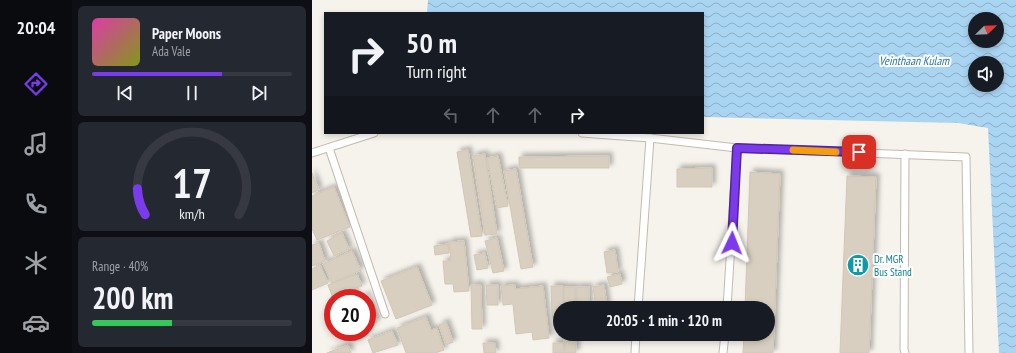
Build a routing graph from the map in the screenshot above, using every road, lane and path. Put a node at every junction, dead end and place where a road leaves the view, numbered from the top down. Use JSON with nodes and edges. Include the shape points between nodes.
{"nodes":[{"id":1,"x":371,"y":134,"type":"edge"},
{"id":2,"x":596,"y":134,"type":"edge"},
{"id":3,"x":650,"y":138,"type":"junction"},
{"id":4,"x":329,"y":148,"type":"junction"},
{"id":5,"x":737,"y":148,"type":"junction"},
{"id":6,"x":312,"y":153,"type":"edge"},
{"id":7,"x":905,"y":154,"type":"junction"},
{"id":8,"x":638,"y":301,"type":"edge"},
{"id":9,"x":728,"y":301,"type":"edge"},
{"id":10,"x":385,"y":314,"type":"dead end"},
{"id":11,"x":636,"y":341,"type":"edge"},
{"id":12,"x":725,"y":341,"type":"edge"},
{"id":13,"x":635,"y":353,"type":"edge"},
{"id":14,"x":723,"y":353,"type":"edge"},
{"id":15,"x":905,"y":353,"type":"edge"},
{"id":16,"x":969,"y":353,"type":"edge"}],
"edges":[{"from":1,"to":4,"type":"lane"},
{"from":2,"to":3,"type":"lane"},
{"from":3,"to":5,"type":"lane"},
{"from":3,"to":8,"type":"lane"},
{"from":4,"to":6,"type":"lane"},
{"from":4,"to":10,"type":"lane"},
{"from":5,"to":7,"type":"lane"},
{"from":5,"to":9,"type":"lane"},
{"from":7,"to":15,"type":"lane"},
{"from":7,"to":16,"type":"lane","via":[[966,157]]},
{"from":11,"to":13,"type":"lane"},
{"from":12,"to":14,"type":"lane"}]}
